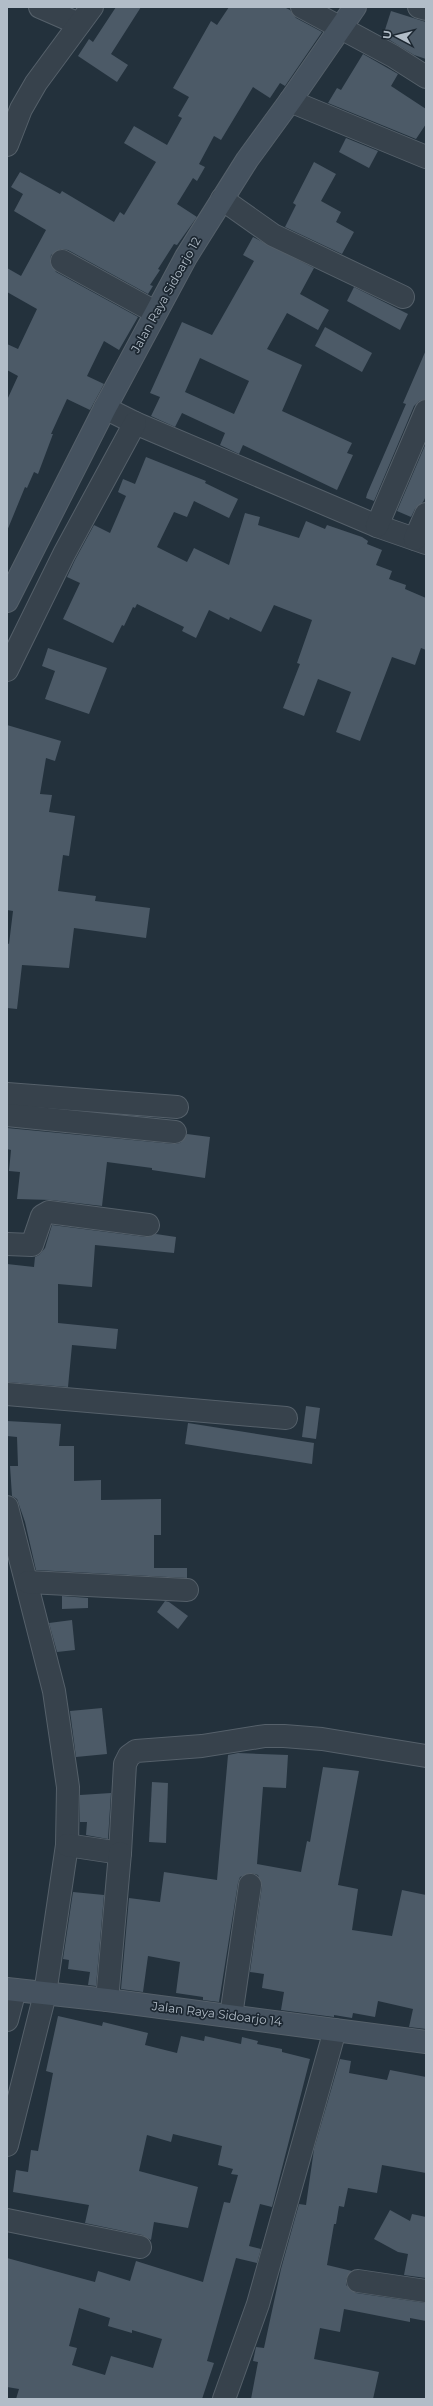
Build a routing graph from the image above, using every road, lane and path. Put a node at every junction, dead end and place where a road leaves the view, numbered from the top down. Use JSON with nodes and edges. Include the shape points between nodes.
{"nodes":[{"id":1,"x":40,"y":7,"type":"edge"},
{"id":2,"x":302,"y":7,"type":"edge"},
{"id":3,"x":355,"y":7,"type":"edge"},
{"id":4,"x":419,"y":7,"type":"edge"},
{"id":5,"x":426,"y":9,"type":"edge"},
{"id":6,"x":86,"y":15,"type":"edge"},
{"id":7,"x":352,"y":35,"type":"junction"},
{"id":8,"x":426,"y":77,"type":"edge"},
{"id":9,"x":301,"y":106,"type":"junction"},
{"id":10,"x":7,"y":145,"type":"edge"},
{"id":11,"x":426,"y":157,"type":"edge"},
{"id":12,"x":232,"y":207,"type":"junction"},
{"id":13,"x":62,"y":261,"type":"dead end"},
{"id":14,"x":403,"y":297,"type":"dead end"},
{"id":15,"x":156,"y":312,"type":"junction"},
{"id":16,"x":426,"y":412,"type":"edge"},
{"id":17,"x":120,"y":415,"type":"junction"},
{"id":18,"x":426,"y":514,"type":"edge"},
{"id":19,"x":377,"y":526,"type":"junction"},
{"id":20,"x":421,"y":541,"type":"edge"},
{"id":21,"x":7,"y":601,"type":"edge"},
{"id":22,"x":7,"y":670,"type":"edge"},
{"id":23,"x":7,"y":1094,"type":"edge"},
{"id":24,"x":177,"y":1107,"type":"dead end"},
{"id":25,"x":7,"y":1115,"type":"edge"},
{"id":26,"x":175,"y":1132,"type":"dead end"},
{"id":27,"x":148,"y":1225,"type":"dead end"},
{"id":28,"x":7,"y":1244,"type":"edge"},
{"id":29,"x":7,"y":1394,"type":"edge"},
{"id":30,"x":286,"y":1418,"type":"dead end"},
{"id":31,"x":7,"y":1507,"type":"edge"},
{"id":32,"x":28,"y":1582,"type":"junction"},
{"id":33,"x":187,"y":1590,"type":"dead end"},
{"id":34,"x":426,"y":1756,"type":"edge"},
{"id":35,"x":67,"y":1845,"type":"junction"},
{"id":36,"x":120,"y":1853,"type":"junction"},
{"id":37,"x":250,"y":1885,"type":"dead end"},
{"id":38,"x":25,"y":1991,"type":"edge"},
{"id":39,"x":107,"y":2000,"type":"junction"},
{"id":40,"x":231,"y":2016,"type":"junction"},
{"id":41,"x":7,"y":2020,"type":"edge"},
{"id":42,"x":335,"y":2030,"type":"junction"},
{"id":43,"x":426,"y":2042,"type":"edge"},
{"id":44,"x":7,"y":2145,"type":"edge"},
{"id":45,"x":7,"y":2220,"type":"edge"},
{"id":46,"x":140,"y":2246,"type":"dead end"},
{"id":47,"x":358,"y":2281,"type":"dead end"},
{"id":48,"x":426,"y":2291,"type":"edge"},
{"id":49,"x":224,"y":2399,"type":"edge"}],
"edges":[{"from":1,"to":6,"type":"street"},
{"from":2,"to":7,"type":"street"},
{"from":3,"to":7,"type":"main road","name":"Jalan Raya Sidoarjo 12"},
{"from":4,"to":5,"type":"street"},
{"from":6,"to":10,"type":"street","via":[[36,83],[21,109]]},
{"from":7,"to":8,"type":"street"},
{"from":7,"to":9,"type":"main road","name":"Jalan Raya Sidoarjo 12"},
{"from":9,"to":11,"type":"street"},
{"from":9,"to":12,"type":"main road","name":"Jalan Raya Sidoarjo 12","via":[[247,160]]},
{"from":12,"to":14,"type":"street","via":[[273,234]]},
{"from":12,"to":15,"type":"main road","name":"Jalan Raya Sidoarjo 12"},
{"from":13,"to":15,"type":"street"},
{"from":15,"to":17,"type":"main road","name":"Jalan Raya Sidoarjo 12"},
{"from":16,"to":19,"type":"street"},
{"from":17,"to":19,"type":"street"},
{"from":17,"to":21,"type":"main road","name":"Jalan Raya Sidoarjo 12"},
{"from":17,"to":22,"type":"street","via":[[64,554]]},
{"from":18,"to":20,"type":"street"},
{"from":19,"to":20,"type":"street"},
{"from":23,"to":24,"type":"street"},
{"from":25,"to":26,"type":"street"},
{"from":27,"to":28,"type":"street","via":[[50,1212],[42,1216],[32,1245]]},
{"from":29,"to":30,"type":"street"},
{"from":31,"to":32,"type":"street"},
{"from":32,"to":33,"type":"street"},
{"from":32,"to":35,"type":"street","via":[[54,1691],[63,1748],[68,1787]]},
{"from":34,"to":36,"type":"street","via":[[322,1739],[284,1736],[136,1751],[128,1756],[125,1764]]},
{"from":35,"to":36,"type":"street"},
{"from":35,"to":38,"type":"street"},
{"from":36,"to":39,"type":"street"},
{"from":37,"to":40,"type":"street"},
{"from":38,"to":39,"type":"main road","name":"Jalan Raya Sidoarjo 14"},
{"from":38,"to":41,"type":"street"},
{"from":38,"to":44,"type":"street"},
{"from":39,"to":40,"type":"main road","name":"Jalan Raya Sidoarjo 14"},
{"from":40,"to":42,"type":"main road","name":"Jalan Raya Sidoarjo 14"},
{"from":42,"to":43,"type":"main road","name":"Jalan Raya Sidoarjo 14"},
{"from":42,"to":49,"type":"street","via":[[262,2290]]},
{"from":45,"to":46,"type":"street"},
{"from":47,"to":48,"type":"street"}]}
